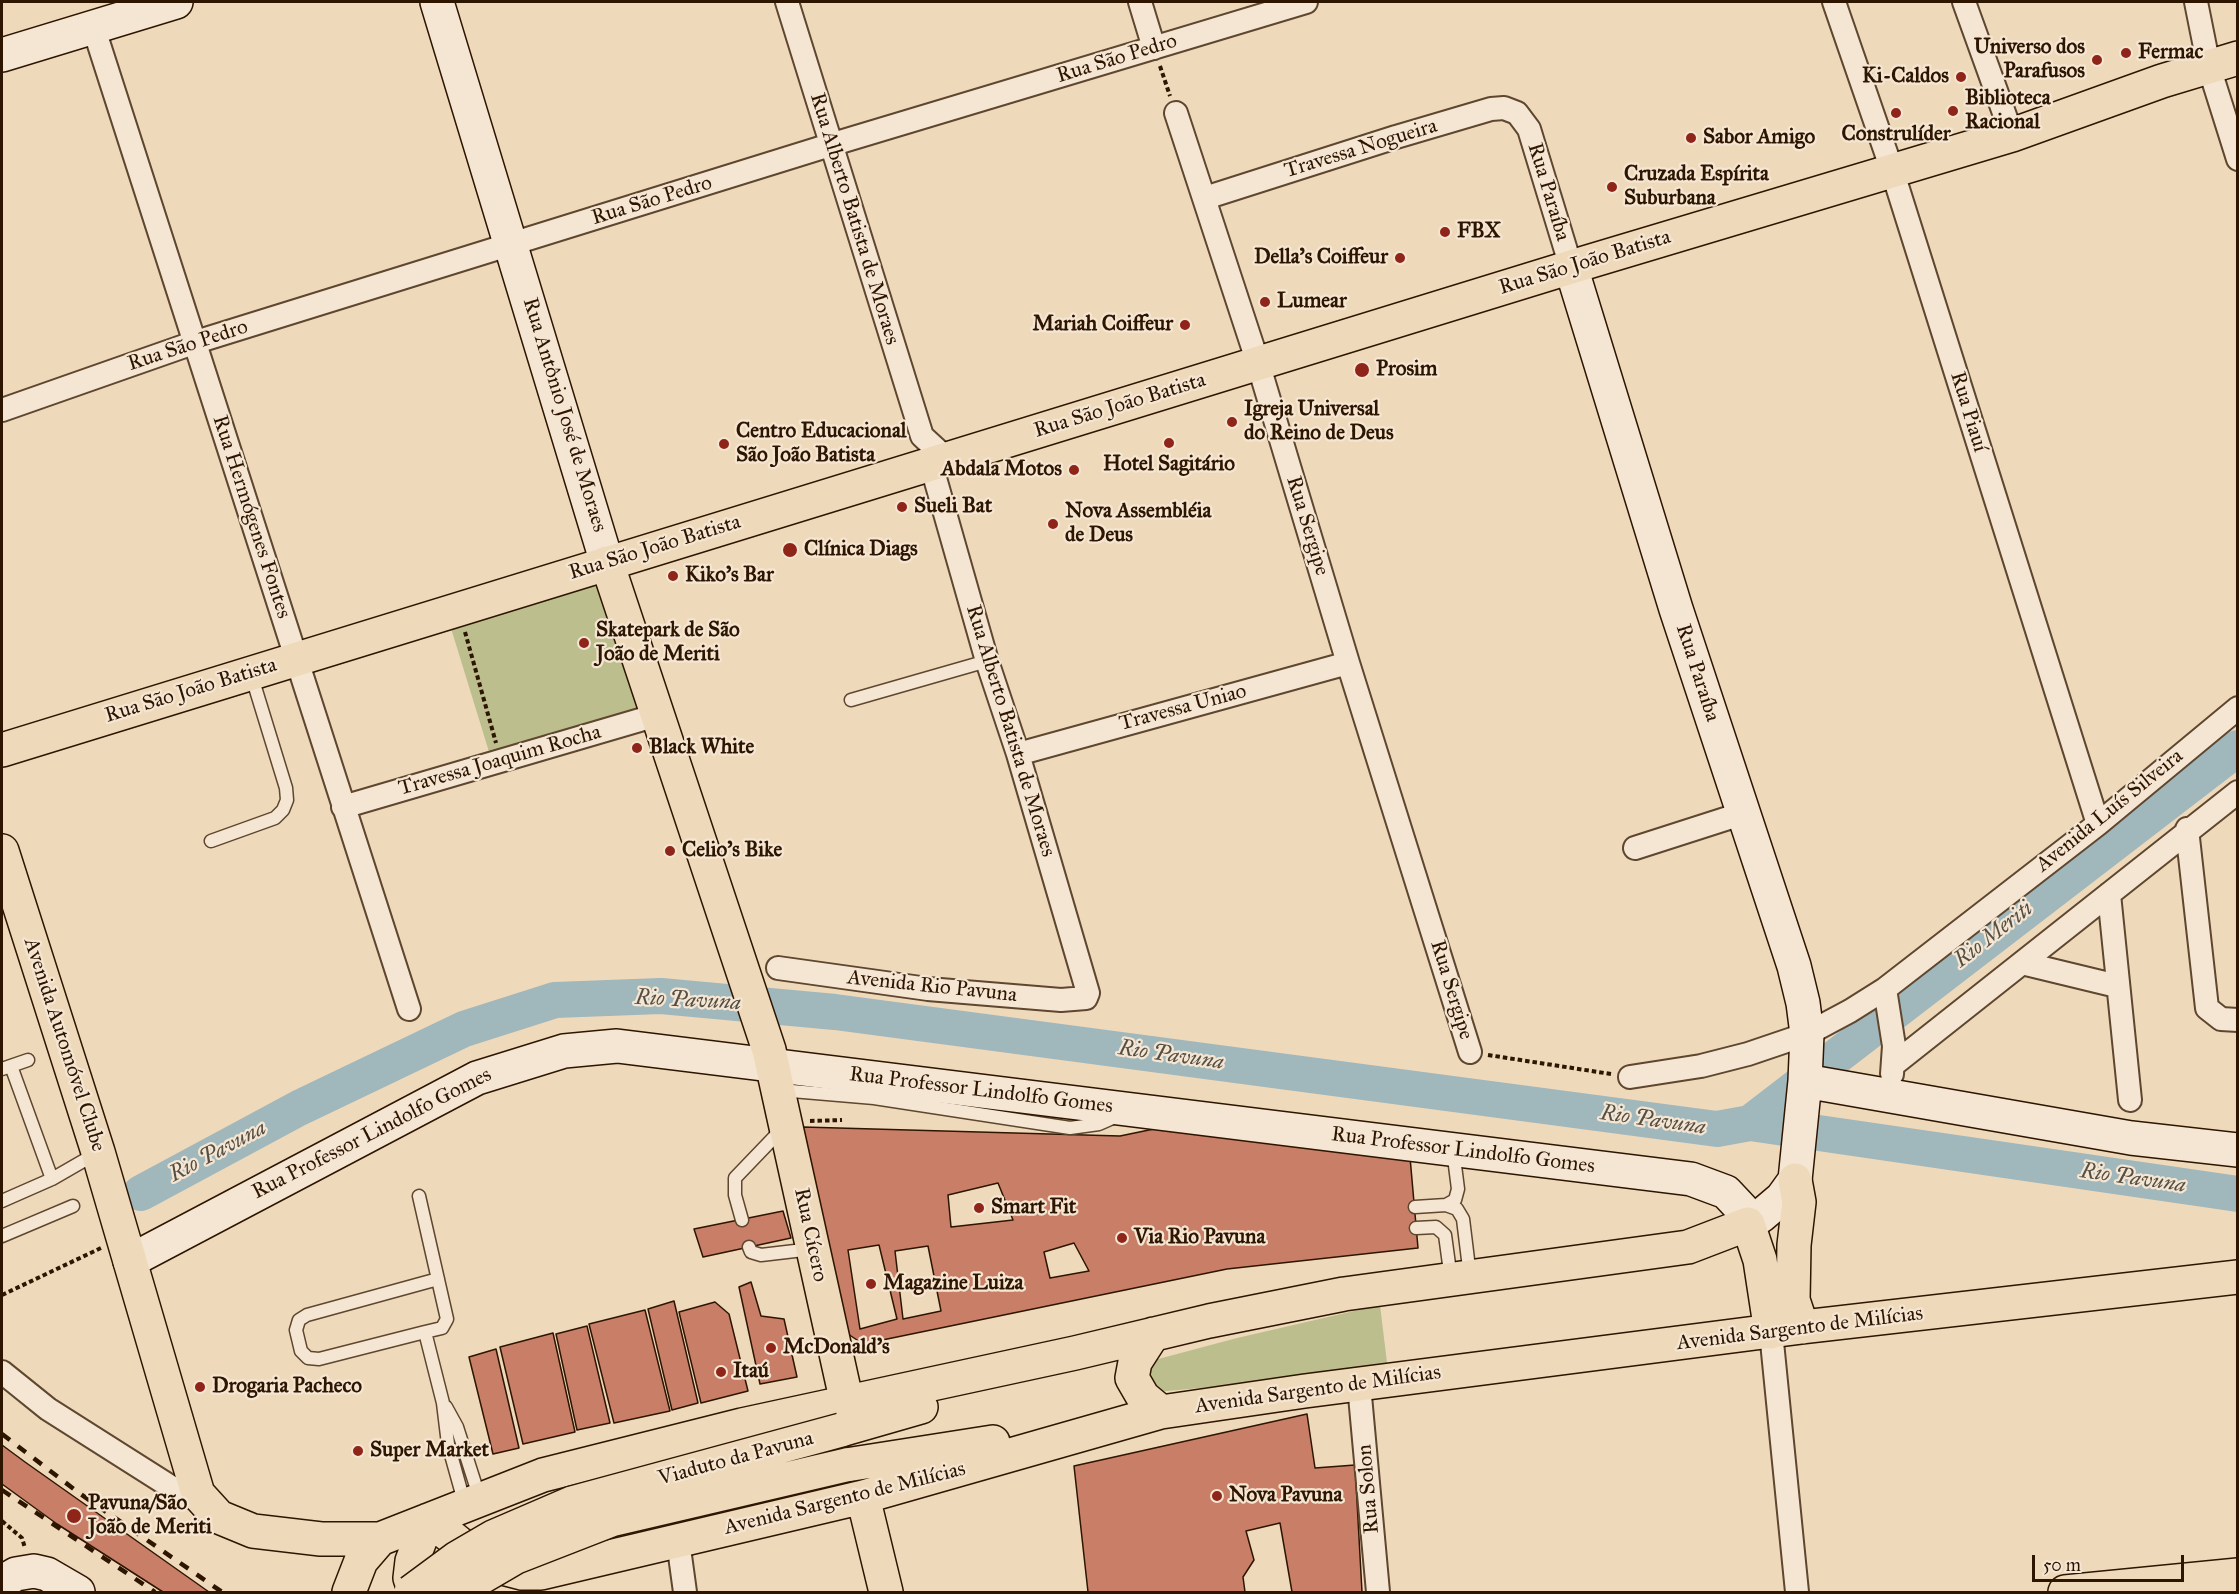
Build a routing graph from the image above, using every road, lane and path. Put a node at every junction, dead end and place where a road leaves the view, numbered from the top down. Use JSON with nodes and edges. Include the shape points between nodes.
{"nodes":[{"id":1,"x":176,"y":2,"type":"edge"},
{"id":2,"x":437,"y":2,"type":"edge"},
{"id":3,"x":787,"y":2,"type":"edge"},
{"id":4,"x":1140,"y":2,"type":"edge"},
{"id":5,"x":1306,"y":2,"type":"edge"},
{"id":6,"x":1834,"y":2,"type":"edge"},
{"id":7,"x":1964,"y":2,"type":"edge"},
{"id":8,"x":2196,"y":2,"type":"edge"},
{"id":9,"x":93,"y":26,"type":"junction"},
{"id":10,"x":1154,"y":48,"type":"junction"},
{"id":11,"x":2,"y":55,"type":"edge"},
{"id":12,"x":2223,"y":63,"type":"edge"},
{"id":13,"x":1517,"y":113,"type":"joint"},
{"id":14,"x":1176,"y":114,"type":"joint"},
{"id":15,"x":2012,"y":135,"type":"junction"},
{"id":16,"x":830,"y":145,"type":"junction"},
{"id":17,"x":2238,"y":159,"type":"edge"},
{"id":18,"x":1892,"y":170,"type":"junction"},
{"id":19,"x":1205,"y":198,"type":"junction"},
{"id":20,"x":512,"y":245,"type":"junction"},
{"id":21,"x":1571,"y":267,"type":"junction"},
{"id":22,"x":196,"y":342,"type":"junction"},
{"id":23,"x":1258,"y":363,"type":"junction"},
{"id":24,"x":2,"y":410,"type":"edge"},
{"id":25,"x":927,"y":457,"type":"junction"},
{"id":26,"x":607,"y":563,"type":"junction"},
{"id":27,"x":459,"y":608,"type":"junction"},
{"id":28,"x":296,"y":658,"type":"junction"},
{"id":29,"x":987,"y":661,"type":"junction"},
{"id":30,"x":1348,"y":663,"type":"junction"},
{"id":31,"x":251,"y":672,"type":"junction"},
{"id":32,"x":850,"y":700,"type":"dead end"},
{"id":33,"x":2238,"y":708,"type":"edge"},
{"id":34,"x":657,"y":715,"type":"junction"},
{"id":35,"x":2,"y":750,"type":"edge"},
{"id":36,"x":1018,"y":754,"type":"junction"},
{"id":37,"x":501,"y":761,"type":"junction"},
{"id":38,"x":2238,"y":792,"type":"edge"},
{"id":39,"x":343,"y":807,"type":"junction"},
{"id":40,"x":1744,"y":813,"type":"junction"},
{"id":41,"x":2098,"y":824,"type":"junction"},
{"id":42,"x":2187,"y":829,"type":"junction"},
{"id":43,"x":211,"y":841,"type":"dead end"},
{"id":44,"x":1635,"y":848,"type":"dead end"},
{"id":45,"x":2,"y":851,"type":"edge"},
{"id":46,"x":2109,"y":894,"type":"junction"},
{"id":47,"x":2022,"y":963,"type":"junction"},
{"id":48,"x":778,"y":968,"type":"dead end"},
{"id":49,"x":2117,"y":986,"type":"junction"},
{"id":50,"x":1886,"y":994,"type":"junction"},
{"id":51,"x":1086,"y":998,"type":"joint"},
{"id":52,"x":410,"y":1009,"type":"dead end"},
{"id":53,"x":2238,"y":1020,"type":"edge"},
{"id":54,"x":1807,"y":1034,"type":"junction"},
{"id":55,"x":1470,"y":1052,"type":"joint"},
{"id":56,"x":28,"y":1060,"type":"dead end"},
{"id":57,"x":6,"y":1067,"type":"edge"},
{"id":58,"x":773,"y":1067,"type":"junction"},
{"id":59,"x":1882,"y":1074,"type":"junction"},
{"id":60,"x":1630,"y":1077,"type":"joint"},
{"id":61,"x":1810,"y":1087,"type":"junction"},
{"id":62,"x":2130,"y":1100,"type":"dead end"},
{"id":63,"x":786,"y":1125,"type":"junction"},
{"id":64,"x":1453,"y":1149,"type":"junction"},
{"id":65,"x":2238,"y":1150,"type":"edge"},
{"id":66,"x":100,"y":1158,"type":"junction"},
{"id":67,"x":52,"y":1179,"type":"junction"},
{"id":68,"x":1795,"y":1180,"type":"junction"},
{"id":69,"x":418,"y":1196,"type":"dead end"},
{"id":70,"x":2,"y":1197,"type":"edge"},
{"id":71,"x":1446,"y":1205,"type":"junction"},
{"id":72,"x":73,"y":1206,"type":"dead end"},
{"id":73,"x":1415,"y":1207,"type":"dead end"},
{"id":74,"x":742,"y":1220,"type":"dead end"},
{"id":75,"x":1748,"y":1224,"type":"junction"},
{"id":76,"x":1416,"y":1228,"type":"dead end"},
{"id":77,"x":2,"y":1236,"type":"edge"},
{"id":78,"x":749,"y":1247,"type":"dead end"},
{"id":79,"x":126,"y":1248,"type":"junction"},
{"id":80,"x":813,"y":1248,"type":"junction"},
{"id":81,"x":2238,"y":1277,"type":"edge"},
{"id":82,"x":1461,"y":1278,"type":"junction"},
{"id":83,"x":438,"y":1279,"type":"junction"},
{"id":84,"x":2,"y":1295,"type":"edge"},
{"id":85,"x":1786,"y":1330,"type":"junction"},
{"id":86,"x":425,"y":1332,"type":"junction"},
{"id":87,"x":1154,"y":1334,"type":"junction"},
{"id":88,"x":2,"y":1372,"type":"edge"},
{"id":89,"x":1359,"y":1385,"type":"junction"},
{"id":90,"x":1161,"y":1412,"type":"junction"},
{"id":91,"x":844,"y":1416,"type":"junction"},
{"id":92,"x":1102,"y":1429,"type":"junction"},
{"id":93,"x":863,"y":1497,"type":"junction"},
{"id":94,"x":472,"y":1502,"type":"junction"},
{"id":95,"x":210,"y":1509,"type":"junction"},
{"id":96,"x":429,"y":1520,"type":"junction"},
{"id":97,"x":2,"y":1521,"type":"edge"},
{"id":98,"x":380,"y":1539,"type":"junction"},
{"id":99,"x":678,"y":1541,"type":"junction"},
{"id":100,"x":17,"y":1576,"type":"edge"},
{"id":101,"x":2224,"y":1582,"type":"edge"},
{"id":102,"x":78,"y":1593,"type":"edge"},
{"id":103,"x":349,"y":1593,"type":"edge"},
{"id":104,"x":413,"y":1593,"type":"edge"},
{"id":105,"x":456,"y":1593,"type":"edge"},
{"id":106,"x":685,"y":1593,"type":"edge"},
{"id":107,"x":886,"y":1593,"type":"edge"},
{"id":108,"x":1378,"y":1593,"type":"edge"},
{"id":109,"x":1797,"y":1593,"type":"edge"},
{"id":110,"x":2065,"y":1593,"type":"edge"}],
"edges":[{"from":1,"to":9,"type":"street"},
{"from":2,"to":20,"type":"street","name":"Rua Antônio José de Moraes"},
{"from":3,"to":16,"type":"street","name":"Rua Alberto Batista de Moraes"},
{"from":4,"to":10,"type":"street"},
{"from":5,"to":10,"type":"street","name":"Rua São Pedro"},
{"from":6,"to":18,"type":"street","name":"Rua Piauí"},
{"from":7,"to":15,"type":"street"},
{"from":8,"to":12,"type":"street"},
{"from":9,"to":11,"type":"street"},
{"from":9,"to":22,"type":"street","name":"Rua Hermógenes Fontes"},
{"from":10,"to":14,"type":"path"},
{"from":10,"to":16,"type":"street","name":"Rua São Pedro"},
{"from":12,"to":15,"type":"main road","name":"Rua São João Batista"},
{"from":12,"to":17,"type":"street"},
{"from":13,"to":19,"type":"street","name":"Travessa Nogueira","via":[[1491,109]]},
{"from":13,"to":21,"type":"street","name":"Rua Paraíba","via":[[1528,129]]},
{"from":14,"to":19,"type":"street","name":"Rua Sergipe"},
{"from":15,"to":18,"type":"main road","name":"Rua São João Batista"},
{"from":16,"to":20,"type":"street","name":"Rua São Pedro"},
{"from":16,"to":25,"type":"street","name":"Rua Alberto Batista de Moraes"},
{"from":18,"to":21,"type":"main road","name":"Rua São João Batista"},
{"from":18,"to":41,"type":"street","name":"Rua Piauí"},
{"from":19,"to":23,"type":"street","name":"Rua Sergipe"},
{"from":20,"to":22,"type":"street","name":"Rua São Pedro"},
{"from":20,"to":26,"type":"street","name":"Rua Antônio José de Moraes"},
{"from":21,"to":23,"type":"main road","name":"Rua São João Batista"},
{"from":21,"to":40,"type":"street","name":"Rua Paraíba","via":[[1676,609]]},
{"from":22,"to":24,"type":"street","name":"Rua São Pedro"},
{"from":22,"to":28,"type":"street","name":"Rua Hermógenes Fontes"},
{"from":23,"to":25,"type":"main road","name":"Rua São João Batista"},
{"from":23,"to":30,"type":"street","name":"Rua Sergipe"},
{"from":25,"to":26,"type":"main road","name":"Rua São João Batista"},
{"from":25,"to":29,"type":"street","name":"Rua Alberto Batista de Moraes"},
{"from":26,"to":27,"type":"main road","name":"Rua São João Batista"},
{"from":26,"to":34,"type":"main road","name":"Rua Antônio José de Moraes"},
{"from":27,"to":28,"type":"main road","name":"Rua São João Batista"},
{"from":27,"to":37,"type":"path"},
{"from":28,"to":31,"type":"main road","name":"Rua São João Batista"},
{"from":28,"to":39,"type":"street","name":"Rua Hermógenes Fontes"},
{"from":29,"to":32,"type":"lane"},
{"from":29,"to":36,"type":"street","name":"Rua Alberto Batista de Moraes"},
{"from":30,"to":36,"type":"street","name":"Travessa Uniao"},
{"from":30,"to":55,"type":"street","name":"Rua Sergipe"},
{"from":31,"to":35,"type":"main road","name":"Rua São João Batista"},
{"from":31,"to":43,"type":"lane","via":[[287,800],[275,818]]},
{"from":33,"to":41,"type":"street","name":"Avenida Luís Silveira"},
{"from":34,"to":37,"type":"street","name":"Travessa Joaquim Rocha"},
{"from":34,"to":58,"type":"main road","name":"Rua Antônio José de Moraes"},
{"from":36,"to":51,"type":"street","name":"Rua Alberto Batista de Moraes","via":[[1088,986]]},
{"from":37,"to":39,"type":"street","name":"Travessa Joaquim Rocha"},
{"from":38,"to":42,"type":"street"},
{"from":39,"to":52,"type":"street","name":"Rua Hermógenes Fontes"},
{"from":40,"to":44,"type":"street"},
{"from":40,"to":54,"type":"street","name":"Rua Paraíba","via":[[1794,966]]},
{"from":41,"to":50,"type":"street","name":"Avenida Luís Silveira"},
{"from":42,"to":46,"type":"street"},
{"from":42,"to":53,"type":"street","via":[[2208,1008],[2221,1019]]},
{"from":45,"to":66,"type":"main road","name":"Avenida Automóvel Clube"},
{"from":46,"to":47,"type":"street"},
{"from":46,"to":49,"type":"street"},
{"from":47,"to":49,"type":"street"},
{"from":47,"to":59,"type":"street"},
{"from":48,"to":51,"type":"street","name":"Avenida Rio Pavuna","via":[[928,989],[1061,1000]]},
{"from":49,"to":62,"type":"street"},
{"from":50,"to":54,"type":"street","name":"Avenida Luís Silveira"},
{"from":50,"to":59,"type":"street"},
{"from":54,"to":60,"type":"street","name":"Avenida Luís Silveira","via":[[1701,1066]]},
{"from":54,"to":61,"type":"street","name":"Rua Paraíba"},
{"from":55,"to":60,"type":"path"},
{"from":56,"to":57,"type":"lane"},
{"from":57,"to":67,"type":"lane"},
{"from":58,"to":63,"type":"main road","name":"Rua Cícero"},
{"from":58,"to":64,"type":"street","name":"Rua Professor Lindolfo Gomes"},
{"from":58,"to":79,"type":"street","name":"Rua Professor Lindolfo Gomes","via":[[617,1046],[564,1051],[508,1066],[451,1089]]},
{"from":59,"to":61,"type":"street"},
{"from":59,"to":65,"type":"street","via":[[2131,1138]]},
{"from":61,"to":68,"type":"street","name":"Rua Paraíba"},
{"from":63,"to":74,"type":"lane","via":[[735,1178],[733,1186]]},
{"from":63,"to":80,"type":"main road","name":"Rua Cícero"},
{"from":64,"to":71,"type":"lane","via":[[1457,1195]]},
{"from":64,"to":75,"type":"street","name":"Rua Professor Lindolfo Gomes","via":[[1691,1179],[1726,1192],[1742,1209]]},
{"from":66,"to":67,"type":"lane"},
{"from":66,"to":79,"type":"main road","name":"Avenida Automóvel Clube"},
{"from":67,"to":70,"type":"lane"},
{"from":68,"to":75,"type":"street","via":[[1782,1198]]},
{"from":68,"to":85,"type":"main road","via":[[1799,1202],[1793,1300]]},
{"from":69,"to":83,"type":"lane"},
{"from":71,"to":73,"type":"lane"},
{"from":71,"to":82,"type":"lane","via":[[1457,1209],[1463,1219]]},
{"from":72,"to":77,"type":"lane"},
{"from":75,"to":82,"type":"main road","via":[[1688,1247]]},
{"from":75,"to":85,"type":"main road","name":"Rua Professor Lindolfo Gomes"},
{"from":76,"to":82,"type":"lane","via":[[1436,1227],[1445,1235]]},
{"from":78,"to":80,"type":"lane","via":[[761,1256]]},
{"from":79,"to":84,"type":"path","via":[[97,1249]]},
{"from":79,"to":95,"type":"main road","name":"Avenida Automóvel Clube"},
{"from":80,"to":91,"type":"main road","name":"Rua Cícero"},
{"from":81,"to":85,"type":"main road","name":"Avenida Sargento de Milícias"},
{"from":82,"to":87,"type":"main road","via":[[1344,1294]]},
{"from":83,"to":86,"type":"lane","via":[[447,1318],[441,1328]]},
{"from":83,"to":86,"type":"lane","via":[[307,1315],[299,1320],[296,1330],[301,1351],[308,1358],[319,1359]]},
{"from":85,"to":89,"type":"main road","name":"Avenida Sargento de Milícias"},
{"from":85,"to":109,"type":"street"},
{"from":86,"to":94,"type":"lane","via":[[443,1403],[457,1426]]},
{"from":87,"to":90,"type":"main road","via":[[1135,1362],[1132,1378],[1143,1397]]},
{"from":87,"to":91,"type":"main road","name":"Viaduto da Pavuna","via":[[1075,1353],[984,1387]]},
{"from":88,"to":95,"type":"street","via":[[48,1409]]},
{"from":89,"to":90,"type":"main road","name":"Avenida Sargento de Milícias"},
{"from":89,"to":108,"type":"street","name":"Rua Solon"},
{"from":90,"to":92,"type":"main road","name":"Avenida Sargento de Milícias"},
{"from":91,"to":94,"type":"main road","via":[[602,1458]]},
{"from":91,"to":104,"type":"main road","name":"Viaduto da Pavuna","bridge":true,"via":[[572,1503],[493,1537],[457,1558]]},
{"from":92,"to":93,"type":"main road","name":"Avenida Sargento de Milícias"},
{"from":92,"to":105,"type":"main road","name":"Viaduto da Pavuna","bridge":true,"via":[[1002,1440],[846,1466],[611,1520],[516,1557]]},
{"from":93,"to":99,"type":"main road","name":"Avenida Sargento de Milícias"},
{"from":93,"to":107,"type":"main road"},
{"from":94,"to":96,"type":"main road"},
{"from":95,"to":98,"type":"main road","via":[[263,1533],[321,1539]]},
{"from":96,"to":98,"type":"main road"},
{"from":96,"to":99,"type":"main road","name":"Avenida Sargento de Milícias","via":[[495,1566],[530,1574]]},
{"from":96,"to":104,"type":"main road","via":[[412,1561]]},
{"from":97,"to":100,"type":"path","via":[[22,1538]]},
{"from":98,"to":103,"type":"main road","via":[[361,1561]]},
{"from":99,"to":106,"type":"street"},
{"from":100,"to":102,"type":"street","via":[[46,1574]]},
{"from":101,"to":110,"type":"main road"}]}
